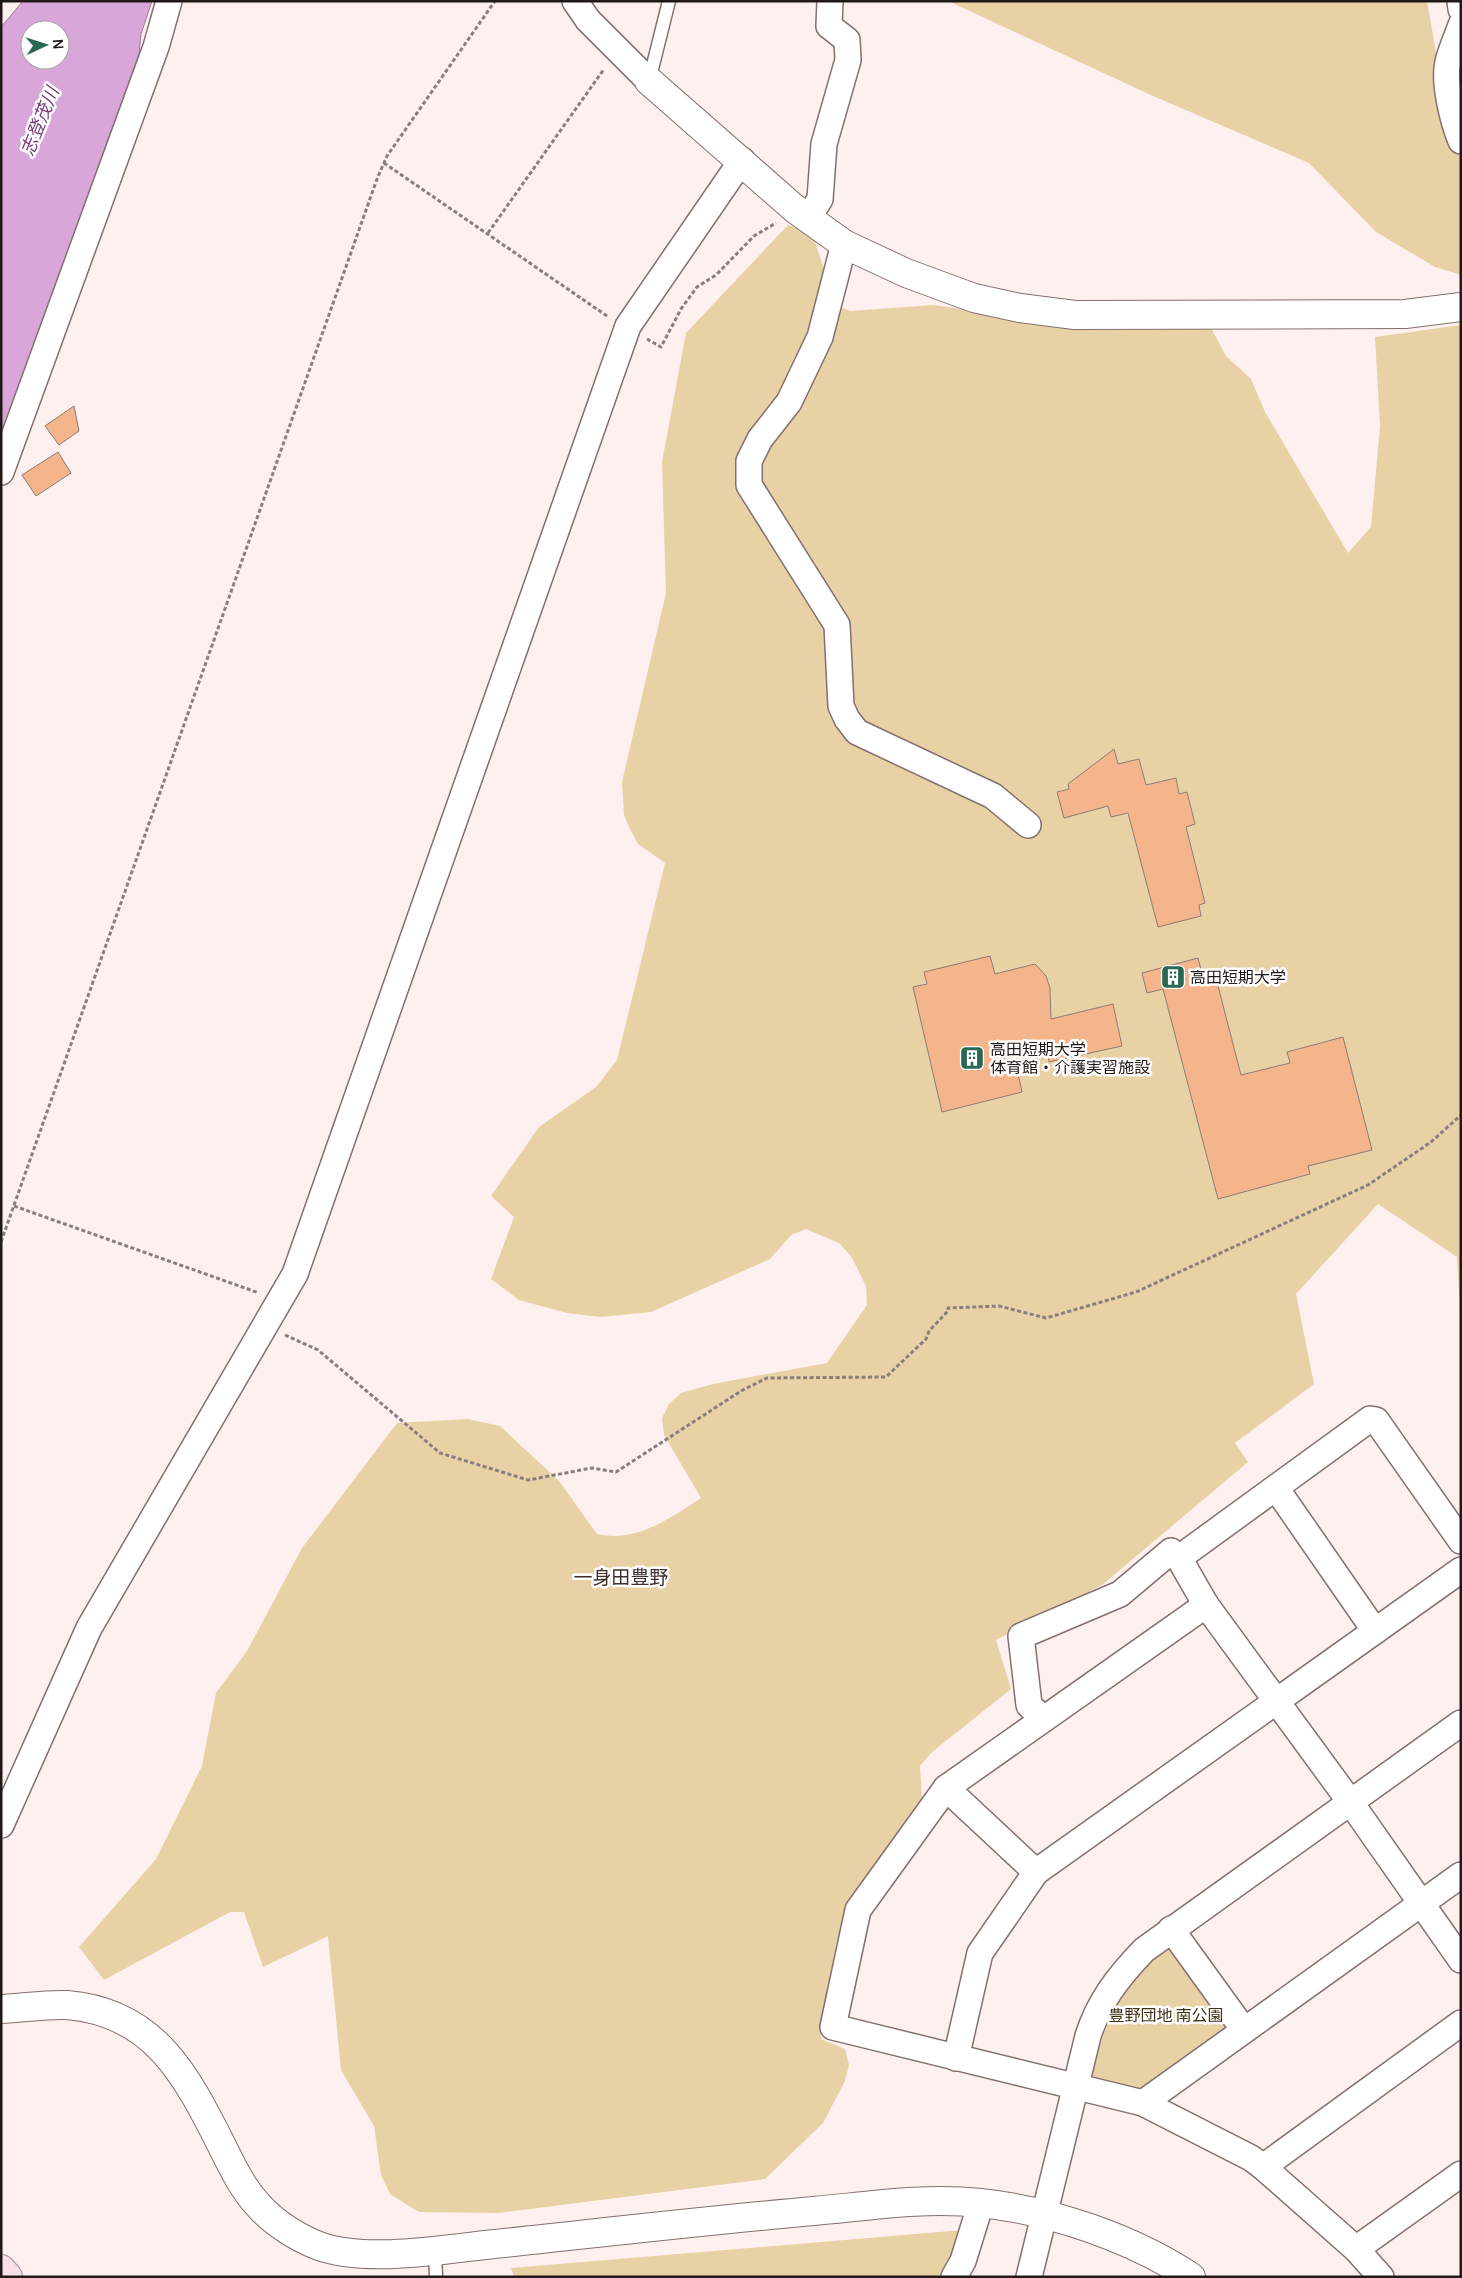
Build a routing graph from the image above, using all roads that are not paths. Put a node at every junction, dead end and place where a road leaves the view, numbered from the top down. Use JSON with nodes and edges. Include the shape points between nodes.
{"nodes":[{"id":1,"x":169,"y":1,"type":"edge"},
{"id":2,"x":575,"y":1,"type":"edge"},
{"id":3,"x":670,"y":1,"type":"edge"},
{"id":4,"x":830,"y":1,"type":"edge"},
{"id":5,"x":1460,"y":1,"type":"edge"},
{"id":6,"x":1461,"y":9,"type":"edge"},
{"id":7,"x":1461,"y":25,"type":"edge"},
{"id":8,"x":649,"y":81,"type":"junction"},
{"id":9,"x":1455,"y":96,"type":"edge"},
{"id":10,"x":1461,"y":141,"type":"edge"},
{"id":11,"x":742,"y":160,"type":"junction"},
{"id":12,"x":804,"y":215,"type":"junction"},
{"id":13,"x":844,"y":244,"type":"junction"},
{"id":14,"x":1461,"y":307,"type":"edge"},
{"id":15,"x":1,"y":472,"type":"edge"},
{"id":16,"x":1028,"y":825,"type":"dead end"},
{"id":17,"x":1276,"y":1488,"type":"junction"},
{"id":18,"x":1461,"y":1541,"type":"edge"},
{"id":19,"x":1179,"y":1558,"type":"junction"},
{"id":20,"x":1461,"y":1570,"type":"edge"},
{"id":21,"x":1206,"y":1605,"type":"junction"},
{"id":22,"x":1375,"y":1632,"type":"junction"},
{"id":23,"x":1277,"y":1702,"type":"junction"},
{"id":24,"x":1043,"y":1719,"type":"junction"},
{"id":25,"x":1461,"y":1723,"type":"edge"},
{"id":26,"x":946,"y":1788,"type":"junction"},
{"id":27,"x":1351,"y":1803,"type":"junction"},
{"id":28,"x":1,"y":1825,"type":"edge"},
{"id":29,"x":1036,"y":1872,"type":"junction"},
{"id":30,"x":1461,"y":1875,"type":"edge"},
{"id":31,"x":1420,"y":1904,"type":"junction"},
{"id":32,"x":1172,"y":1930,"type":"junction"},
{"id":33,"x":1461,"y":1960,"type":"edge"},
{"id":34,"x":1,"y":2009,"type":"edge"},
{"id":35,"x":1461,"y":2023,"type":"edge"},
{"id":36,"x":1244,"y":2030,"type":"junction"},
{"id":37,"x":956,"y":2058,"type":"junction"},
{"id":38,"x":1075,"y":2088,"type":"junction"},
{"id":39,"x":1143,"y":2104,"type":"junction"},
{"id":40,"x":1263,"y":2167,"type":"junction"},
{"id":41,"x":1461,"y":2174,"type":"edge"},
{"id":42,"x":981,"y":2203,"type":"junction"},
{"id":43,"x":1045,"y":2216,"type":"junction"},
{"id":44,"x":1356,"y":2249,"type":"junction"},
{"id":45,"x":435,"y":2250,"type":"junction"},
{"id":46,"x":1,"y":2269,"type":"edge"},
{"id":47,"x":8,"y":2277,"type":"edge"},
{"id":48,"x":436,"y":2277,"type":"edge"},
{"id":49,"x":954,"y":2277,"type":"edge"},
{"id":50,"x":1029,"y":2277,"type":"edge"},
{"id":51,"x":1191,"y":2277,"type":"edge"},
{"id":52,"x":1381,"y":2277,"type":"edge"}],
"edges":[{"from":1,"to":15,"type":"street"},
{"from":2,"to":8,"type":"street","via":[[588,20]]},
{"from":3,"to":8,"type":"lane"},
{"from":4,"to":12,"type":"street","via":[[829,26],[847,40],[848,60],[824,144],[820,199]]},
{"from":5,"to":6,"type":"street"},
{"from":7,"to":9,"type":"street","via":[[1448,62]]},
{"from":8,"to":11,"type":"street"},
{"from":9,"to":10,"type":"street","via":[[1456,129]]},
{"from":11,"to":12,"type":"street"},
{"from":11,"to":28,"type":"street","via":[[627,329],[295,1274],[89,1628]]},
{"from":12,"to":13,"type":"street"},
{"from":13,"to":14,"type":"street","via":[[954,292],[1006,305],[1067,314],[1404,314]]},
{"from":13,"to":16,"type":"street","via":[[820,337],[789,402],[760,439],[749,460],[749,485],[838,625],[841,706],[857,732],[993,796]]},
{"from":17,"to":18,"type":"street","via":[[1370,1419],[1376,1420]]},
{"from":17,"to":19,"type":"street"},
{"from":17,"to":22,"type":"street"},
{"from":19,"to":21,"type":"street"},
{"from":19,"to":24,"type":"street","via":[[1171,1551],[1120,1594],[1021,1636],[1029,1705]]},
{"from":20,"to":22,"type":"street"},
{"from":21,"to":23,"type":"street"},
{"from":21,"to":24,"type":"street"},
{"from":22,"to":23,"type":"street"},
{"from":23,"to":27,"type":"street"},
{"from":23,"to":29,"type":"street"},
{"from":24,"to":26,"type":"street"},
{"from":25,"to":27,"type":"street"},
{"from":26,"to":29,"type":"street"},
{"from":26,"to":37,"type":"street","via":[[858,1910],[833,2027]]},
{"from":27,"to":31,"type":"street"},
{"from":27,"to":32,"type":"street"},
{"from":29,"to":37,"type":"street","via":[[980,1953]]},
{"from":30,"to":31,"type":"street"},
{"from":31,"to":33,"type":"street"},
{"from":31,"to":36,"type":"street"},
{"from":32,"to":36,"type":"street"},
{"from":32,"to":38,"type":"street","via":[[1144,1950],[1105,1996],[1093,2020]]},
{"from":34,"to":45,"type":"street","via":[[66,2005],[116,2016],[141,2030],[165,2050],[182,2072],[240,2181],[252,2197],[275,2221],[296,2234],[319,2246],[355,2253]]},
{"from":35,"to":40,"type":"street"},
{"from":36,"to":39,"type":"street"},
{"from":37,"to":38,"type":"street"},
{"from":38,"to":39,"type":"street"},
{"from":38,"to":43,"type":"street"},
{"from":39,"to":40,"type":"street","via":[[1252,2158]]},
{"from":40,"to":44,"type":"street"},
{"from":41,"to":44,"type":"street"},
{"from":42,"to":43,"type":"street"},
{"from":42,"to":45,"type":"street","via":[[924,2201]]},
{"from":42,"to":49,"type":"street"},
{"from":43,"to":50,"type":"street"},
{"from":43,"to":51,"type":"street","via":[[1142,2248]]},
{"from":44,"to":52,"type":"street"},
{"from":45,"to":48,"type":"lane"},
{"from":46,"to":47,"type":"main road"}]}
